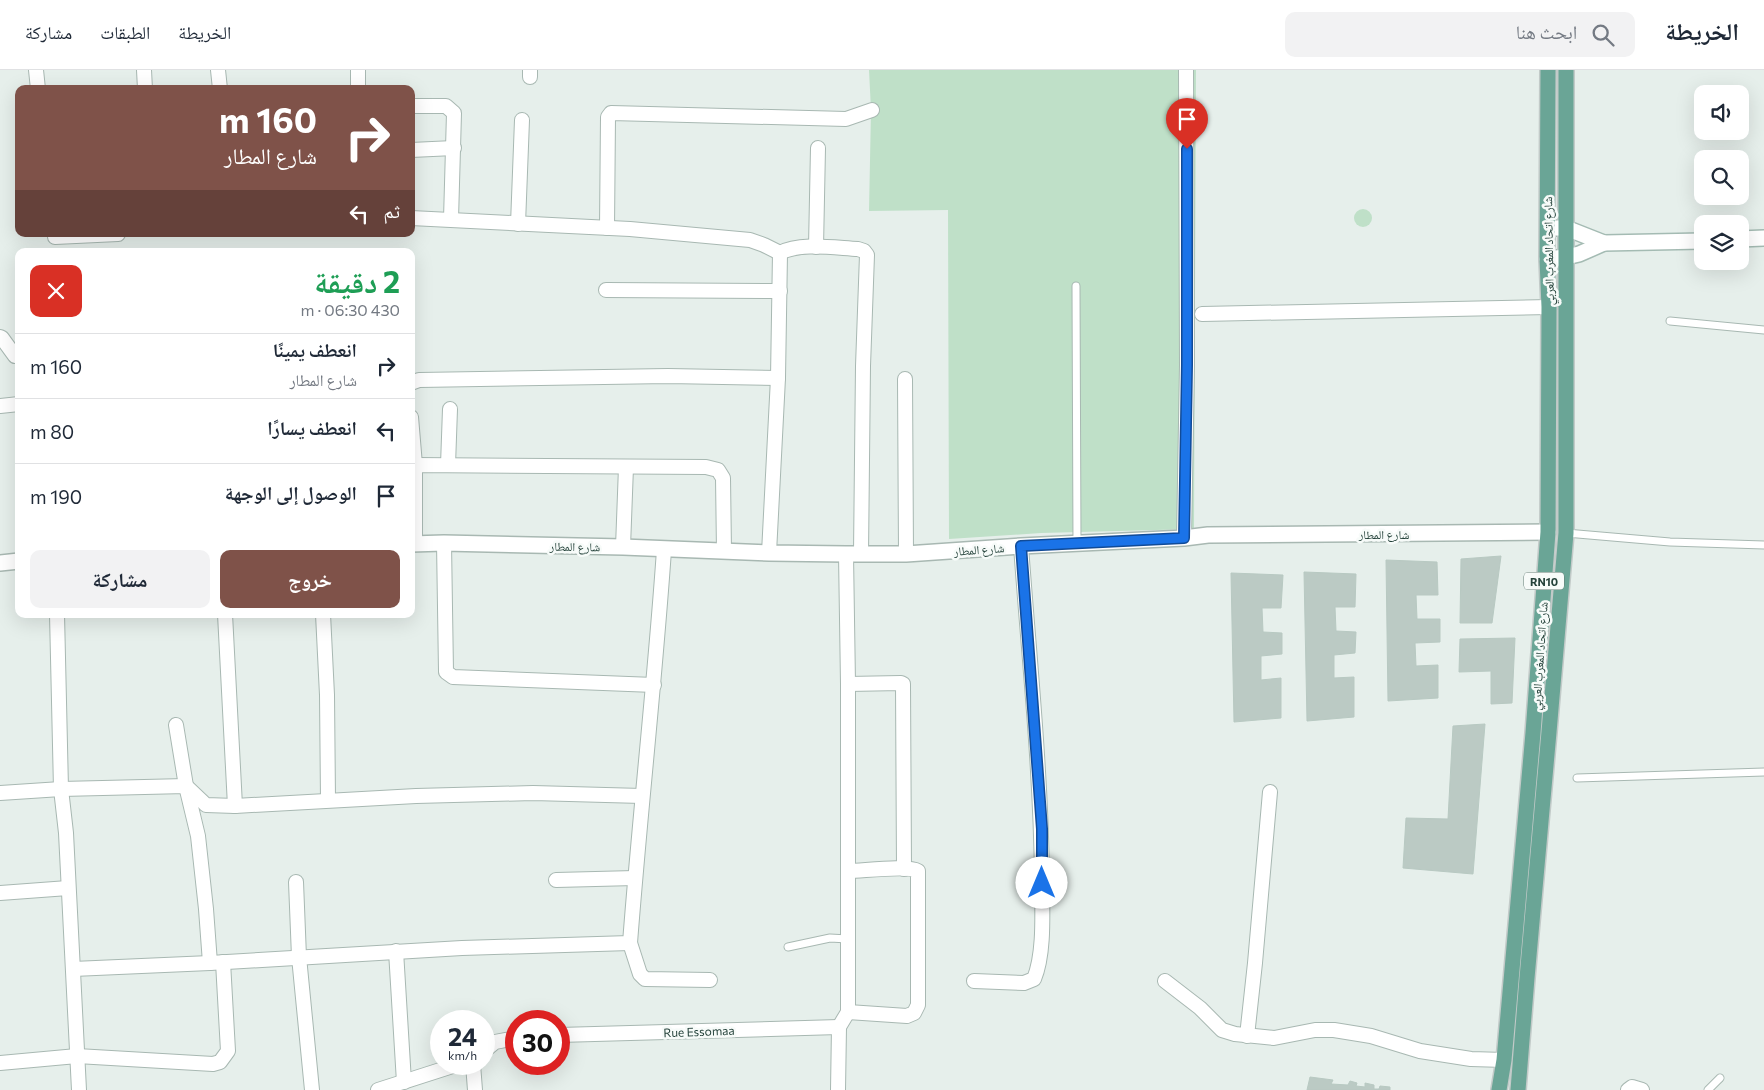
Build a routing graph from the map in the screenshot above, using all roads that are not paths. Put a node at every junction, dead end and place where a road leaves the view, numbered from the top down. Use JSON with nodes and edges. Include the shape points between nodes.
{"nodes":[{"id":1,"x":36,"y":70,"type":"edge"},
{"id":2,"x":144,"y":70,"type":"edge"},
{"id":3,"x":218,"y":70,"type":"edge"},
{"id":4,"x":358,"y":70,"type":"edge"},
{"id":5,"x":1186,"y":70,"type":"edge"},
{"id":6,"x":1548,"y":70,"type":"edge"},
{"id":7,"x":1566,"y":70,"type":"edge"},
{"id":8,"x":38,"y":85,"type":"edge"},
{"id":9,"x":145,"y":85,"type":"edge"},
{"id":10,"x":220,"y":85,"type":"edge"},
{"id":11,"x":358,"y":85,"type":"edge"},
{"id":12,"x":415,"y":106,"type":"edge"},
{"id":13,"x":872,"y":110,"type":"dead end"},
{"id":14,"x":522,"y":120,"type":"dead end"},
{"id":15,"x":454,"y":148,"type":"junction"},
{"id":16,"x":818,"y":148,"type":"dead end"},
{"id":17,"x":415,"y":150,"type":"edge"},
{"id":18,"x":415,"y":218,"type":"edge"},
{"id":19,"x":451,"y":219,"type":"junction"},
{"id":20,"x":518,"y":224,"type":"junction"},
{"id":21,"x":606,"y":228,"type":"junction"},
{"id":22,"x":1548,"y":228,"type":"junction"},
{"id":23,"x":1566,"y":228,"type":"junction"},
{"id":24,"x":91,"y":237,"type":"edge"},
{"id":25,"x":1764,"y":238,"type":"edge"},
{"id":26,"x":1749,"y":239,"type":"edge"},
{"id":27,"x":55,"y":241,"type":"edge"},
{"id":28,"x":1694,"y":241,"type":"edge"},
{"id":29,"x":1604,"y":244,"type":"junction"},
{"id":30,"x":816,"y":247,"type":"junction"},
{"id":31,"x":780,"y":253,"type":"junction"},
{"id":32,"x":1566,"y":257,"type":"junction"},
{"id":33,"x":1548,"y":258,"type":"junction"},
{"id":34,"x":1076,"y":286,"type":"dead end"},
{"id":35,"x":606,"y":290,"type":"dead end"},
{"id":36,"x":780,"y":291,"type":"junction"},
{"id":37,"x":1549,"y":306,"type":"junction"},
{"id":38,"x":1202,"y":314,"type":"dead end"},
{"id":39,"x":1670,"y":321,"type":"dead end"},
{"id":40,"x":1764,"y":330,"type":"edge"},
{"id":41,"x":0,"y":338,"type":"edge"},
{"id":42,"x":15,"y":356,"type":"edge"},
{"id":43,"x":778,"y":378,"type":"junction"},
{"id":44,"x":905,"y":379,"type":"dead end"},
{"id":45,"x":415,"y":382,"type":"edge"},
{"id":46,"x":15,"y":404,"type":"edge"},
{"id":47,"x":0,"y":406,"type":"edge"},
{"id":48,"x":450,"y":409,"type":"dead end"},
{"id":49,"x":415,"y":465,"type":"edge"},
{"id":50,"x":448,"y":465,"type":"junction"},
{"id":51,"x":626,"y":467,"type":"junction"},
{"id":52,"x":1548,"y":532,"type":"junction"},
{"id":53,"x":1566,"y":533,"type":"junction"},
{"id":54,"x":1184,"y":538,"type":"junction"},
{"id":55,"x":444,"y":543,"type":"junction"},
{"id":56,"x":1077,"y":543,"type":"junction"},
{"id":57,"x":415,"y":544,"type":"edge"},
{"id":58,"x":1764,"y":545,"type":"edge"},
{"id":59,"x":1021,"y":546,"type":"junction"},
{"id":60,"x":623,"y":547,"type":"junction"},
{"id":61,"x":664,"y":550,"type":"junction"},
{"id":62,"x":724,"y":551,"type":"junction"},
{"id":63,"x":769,"y":553,"type":"junction"},
{"id":64,"x":846,"y":554,"type":"junction"},
{"id":65,"x":861,"y":554,"type":"junction"},
{"id":66,"x":906,"y":554,"type":"junction"},
{"id":67,"x":15,"y":561,"type":"edge"},
{"id":68,"x":0,"y":563,"type":"edge"},
{"id":69,"x":57,"y":618,"type":"edge"},
{"id":70,"x":225,"y":618,"type":"edge"},
{"id":71,"x":323,"y":618,"type":"edge"},
{"id":72,"x":848,"y":684,"type":"junction"},
{"id":73,"x":654,"y":685,"type":"junction"},
{"id":74,"x":176,"y":725,"type":"dead end"},
{"id":75,"x":1764,"y":772,"type":"edge"},
{"id":76,"x":1577,"y":778,"type":"dead end"},
{"id":77,"x":186,"y":786,"type":"junction"},
{"id":78,"x":61,"y":789,"type":"junction"},
{"id":79,"x":1270,"y":792,"type":"dead end"},
{"id":80,"x":0,"y":793,"type":"edge"},
{"id":81,"x":642,"y":796,"type":"junction"},
{"id":82,"x":328,"y":800,"type":"junction"},
{"id":83,"x":236,"y":806,"type":"junction"},
{"id":84,"x":904,"y":869,"type":"junction"},
{"id":85,"x":849,"y":871,"type":"junction"},
{"id":86,"x":635,"y":878,"type":"junction"},
{"id":87,"x":556,"y":880,"type":"dead end"},
{"id":88,"x":296,"y":882,"type":"dead end"},
{"id":89,"x":68,"y":888,"type":"junction"},
{"id":90,"x":0,"y":893,"type":"edge"},
{"id":91,"x":848,"y":939,"type":"junction"},
{"id":92,"x":630,"y":943,"type":"junction"},
{"id":93,"x":788,"y":947,"type":"dead end"},
{"id":94,"x":396,"y":951,"type":"junction"},
{"id":95,"x":299,"y":957,"type":"junction"},
{"id":96,"x":217,"y":962,"type":"junction"},
{"id":97,"x":73,"y":969,"type":"junction"},
{"id":98,"x":710,"y":980,"type":"dead end"},
{"id":99,"x":974,"y":981,"type":"dead end"},
{"id":100,"x":1165,"y":981,"type":"dead end"},
{"id":101,"x":848,"y":1012,"type":"junction"},
{"id":102,"x":838,"y":1028,"type":"junction"},
{"id":103,"x":570,"y":1035,"type":"edge"},
{"id":104,"x":1247,"y":1036,"type":"junction"},
{"id":105,"x":77,"y":1056,"type":"junction"},
{"id":106,"x":1504,"y":1060,"type":"junction"},
{"id":107,"x":0,"y":1063,"type":"edge"},
{"id":108,"x":430,"y":1073,"type":"edge"},
{"id":109,"x":474,"y":1075,"type":"edge"},
{"id":110,"x":1720,"y":1078,"type":"dead end"},
{"id":111,"x":404,"y":1082,"type":"junction"},
{"id":112,"x":79,"y":1090,"type":"edge"},
{"id":113,"x":312,"y":1090,"type":"edge"},
{"id":114,"x":378,"y":1090,"type":"edge"},
{"id":115,"x":475,"y":1090,"type":"edge"},
{"id":116,"x":838,"y":1090,"type":"edge"},
{"id":117,"x":1499,"y":1090,"type":"edge"},
{"id":118,"x":1518,"y":1090,"type":"edge"},
{"id":119,"x":1628,"y":1090,"type":"edge"},
{"id":120,"x":1642,"y":1090,"type":"edge"},
{"id":121,"x":1708,"y":1090,"type":"edge"}],
"edges":[{"from":1,"to":8,"type":"street"},
{"from":2,"to":9,"type":"street"},
{"from":3,"to":10,"type":"street"},
{"from":4,"to":11,"type":"street"},
{"from":5,"to":54,"type":"street"},
{"from":6,"to":22,"type":"main road","name":"شارع اتحاد المغرب العربي","number":"RN10"},
{"from":7,"to":23,"type":"main road","name":"شارع اتحاد المغرب العربي","number":"RN10"},
{"from":12,"to":15,"type":"street","via":[[440,106],[454,113]]},
{"from":13,"to":21,"type":"street","via":[[846,119],[611,113],[608,117]]},
{"from":14,"to":20,"type":"street"},
{"from":15,"to":17,"type":"street"},
{"from":15,"to":19,"type":"street"},
{"from":16,"to":30,"type":"street"},
{"from":18,"to":19,"type":"street"},
{"from":19,"to":20,"type":"street"},
{"from":20,"to":21,"type":"street"},
{"from":21,"to":31,"type":"street","via":[[750,240]]},
{"from":22,"to":23,"type":"street"},
{"from":22,"to":33,"type":"main road","name":"شارع اتحاد المغرب العربي","number":"RN10"},
{"from":23,"to":29,"type":"street"},
{"from":23,"to":32,"type":"main road","name":"شارع اتحاد المغرب العربي","number":"RN10"},
{"from":24,"to":27,"type":"street"},
{"from":25,"to":26,"type":"street"},
{"from":28,"to":29,"type":"street"},
{"from":29,"to":32,"type":"street"},
{"from":30,"to":31,"type":"street","via":[[791,248]]},
{"from":30,"to":65,"type":"street","via":[[858,249],[868,257]]},
{"from":31,"to":36,"type":"street"},
{"from":32,"to":33,"type":"street"},
{"from":32,"to":53,"type":"main road","name":"شارع اتحاد المغرب العربي","number":"RN10"},
{"from":33,"to":37,"type":"main road","name":"شارع اتحاد المغرب العربي","number":"RN10"},
{"from":34,"to":56,"type":"lane"},
{"from":35,"to":36,"type":"street"},
{"from":36,"to":43,"type":"street"},
{"from":37,"to":38,"type":"street"},
{"from":37,"to":52,"type":"main road","name":"شارع اتحاد المغرب العربي","number":"RN10"},
{"from":39,"to":40,"type":"lane"},
{"from":41,"to":42,"type":"street"},
{"from":43,"to":45,"type":"street","via":[[668,376]]},
{"from":43,"to":63,"type":"street"},
{"from":44,"to":66,"type":"street"},
{"from":46,"to":47,"type":"street"},
{"from":48,"to":50,"type":"street"},
{"from":49,"to":50,"type":"street"},
{"from":50,"to":51,"type":"street"},
{"from":51,"to":60,"type":"street"},
{"from":51,"to":62,"type":"street","via":[[706,466],[720,472],[724,484]]},
{"from":52,"to":54,"type":"street","name":"شارع المطار","via":[[1208,535]]},
{"from":52,"to":106,"type":"main road","name":"شارع اتحاد المغرب العربي","number":"RN10"},
{"from":53,"to":58,"type":"lane","via":[[1670,542]]},
{"from":53,"to":118,"type":"main road","name":"شارع اتحاد المغرب العربي","number":"RN10"},
{"from":54,"to":56,"type":"street","name":"شارع المطار"},
{"from":55,"to":57,"type":"street","name":"شارع المطار"},
{"from":55,"to":60,"type":"street","name":"شارع المطار"},
{"from":55,"to":73,"type":"street","via":[[446,672],[453,677]]},
{"from":56,"to":59,"type":"street","name":"شارع المطار"},
{"from":59,"to":66,"type":"street","name":"شارع المطار"},
{"from":59,"to":99,"type":"street","via":[[1042,829],[1040,958],[1034,979],[1024,983]]},
{"from":60,"to":61,"type":"street","name":"شارع المطار"},
{"from":61,"to":62,"type":"street","name":"شارع المطار"},
{"from":61,"to":73,"type":"street"},
{"from":62,"to":63,"type":"street","name":"شارع المطار"},
{"from":63,"to":64,"type":"street","name":"شارع المطار"},
{"from":64,"to":65,"type":"street","name":"شارع المطار"},
{"from":64,"to":72,"type":"street"},
{"from":65,"to":66,"type":"street","name":"شارع المطار"},
{"from":67,"to":68,"type":"street"},
{"from":69,"to":78,"type":"street"},
{"from":70,"to":83,"type":"street"},
{"from":71,"to":82,"type":"street"},
{"from":72,"to":84,"type":"street","via":[[903,684]]},
{"from":72,"to":85,"type":"street"},
{"from":73,"to":81,"type":"street"},
{"from":74,"to":77,"type":"street"},
{"from":75,"to":76,"type":"lane"},
{"from":77,"to":78,"type":"street"},
{"from":77,"to":83,"type":"street","via":[[206,805]]},
{"from":77,"to":96,"type":"street","via":[[198,836],[206,909]]},
{"from":78,"to":80,"type":"street"},
{"from":78,"to":89,"type":"street"},
{"from":79,"to":104,"type":"street"},
{"from":81,"to":82,"type":"street","via":[[533,793]]},
{"from":81,"to":86,"type":"street"},
{"from":82,"to":83,"type":"street"},
{"from":84,"to":85,"type":"street"},
{"from":84,"to":101,"type":"street","via":[[918,871],[918,1005],[914,1013],[907,1016]]},
{"from":85,"to":91,"type":"street"},
{"from":86,"to":87,"type":"street"},
{"from":86,"to":92,"type":"street"},
{"from":88,"to":95,"type":"street"},
{"from":89,"to":90,"type":"street"},
{"from":89,"to":97,"type":"street"},
{"from":91,"to":93,"type":"lane","via":[[830,938]]},
{"from":91,"to":101,"type":"street"},
{"from":92,"to":94,"type":"street"},
{"from":92,"to":98,"type":"street","via":[[640,974],[645,979]]},
{"from":94,"to":95,"type":"street"},
{"from":94,"to":111,"type":"street"},
{"from":95,"to":96,"type":"street"},
{"from":95,"to":113,"type":"street"},
{"from":96,"to":97,"type":"street"},
{"from":96,"to":105,"type":"street","via":[[228,1051],[220,1062]]},
{"from":97,"to":105,"type":"street"},
{"from":100,"to":104,"type":"street","via":[[1222,1030]]},
{"from":101,"to":102,"type":"street"},
{"from":102,"to":103,"type":"street","name":"Rue Essomaa"},
{"from":102,"to":116,"type":"street"},
{"from":104,"to":106,"type":"street","via":[[1274,1038],[1315,1030],[1334,1030],[1371,1036],[1420,1051],[1471,1059]]},
{"from":105,"to":107,"type":"street"},
{"from":105,"to":112,"type":"street"},
{"from":106,"to":117,"type":"main road","name":"شارع اتحاد المغرب العربي","number":"RN10"},
{"from":108,"to":111,"type":"street"},
{"from":109,"to":115,"type":"street"},
{"from":110,"to":121,"type":"lane"},
{"from":111,"to":114,"type":"street"},
{"from":119,"to":120,"type":"street","via":[[1632,1087]]}]}
